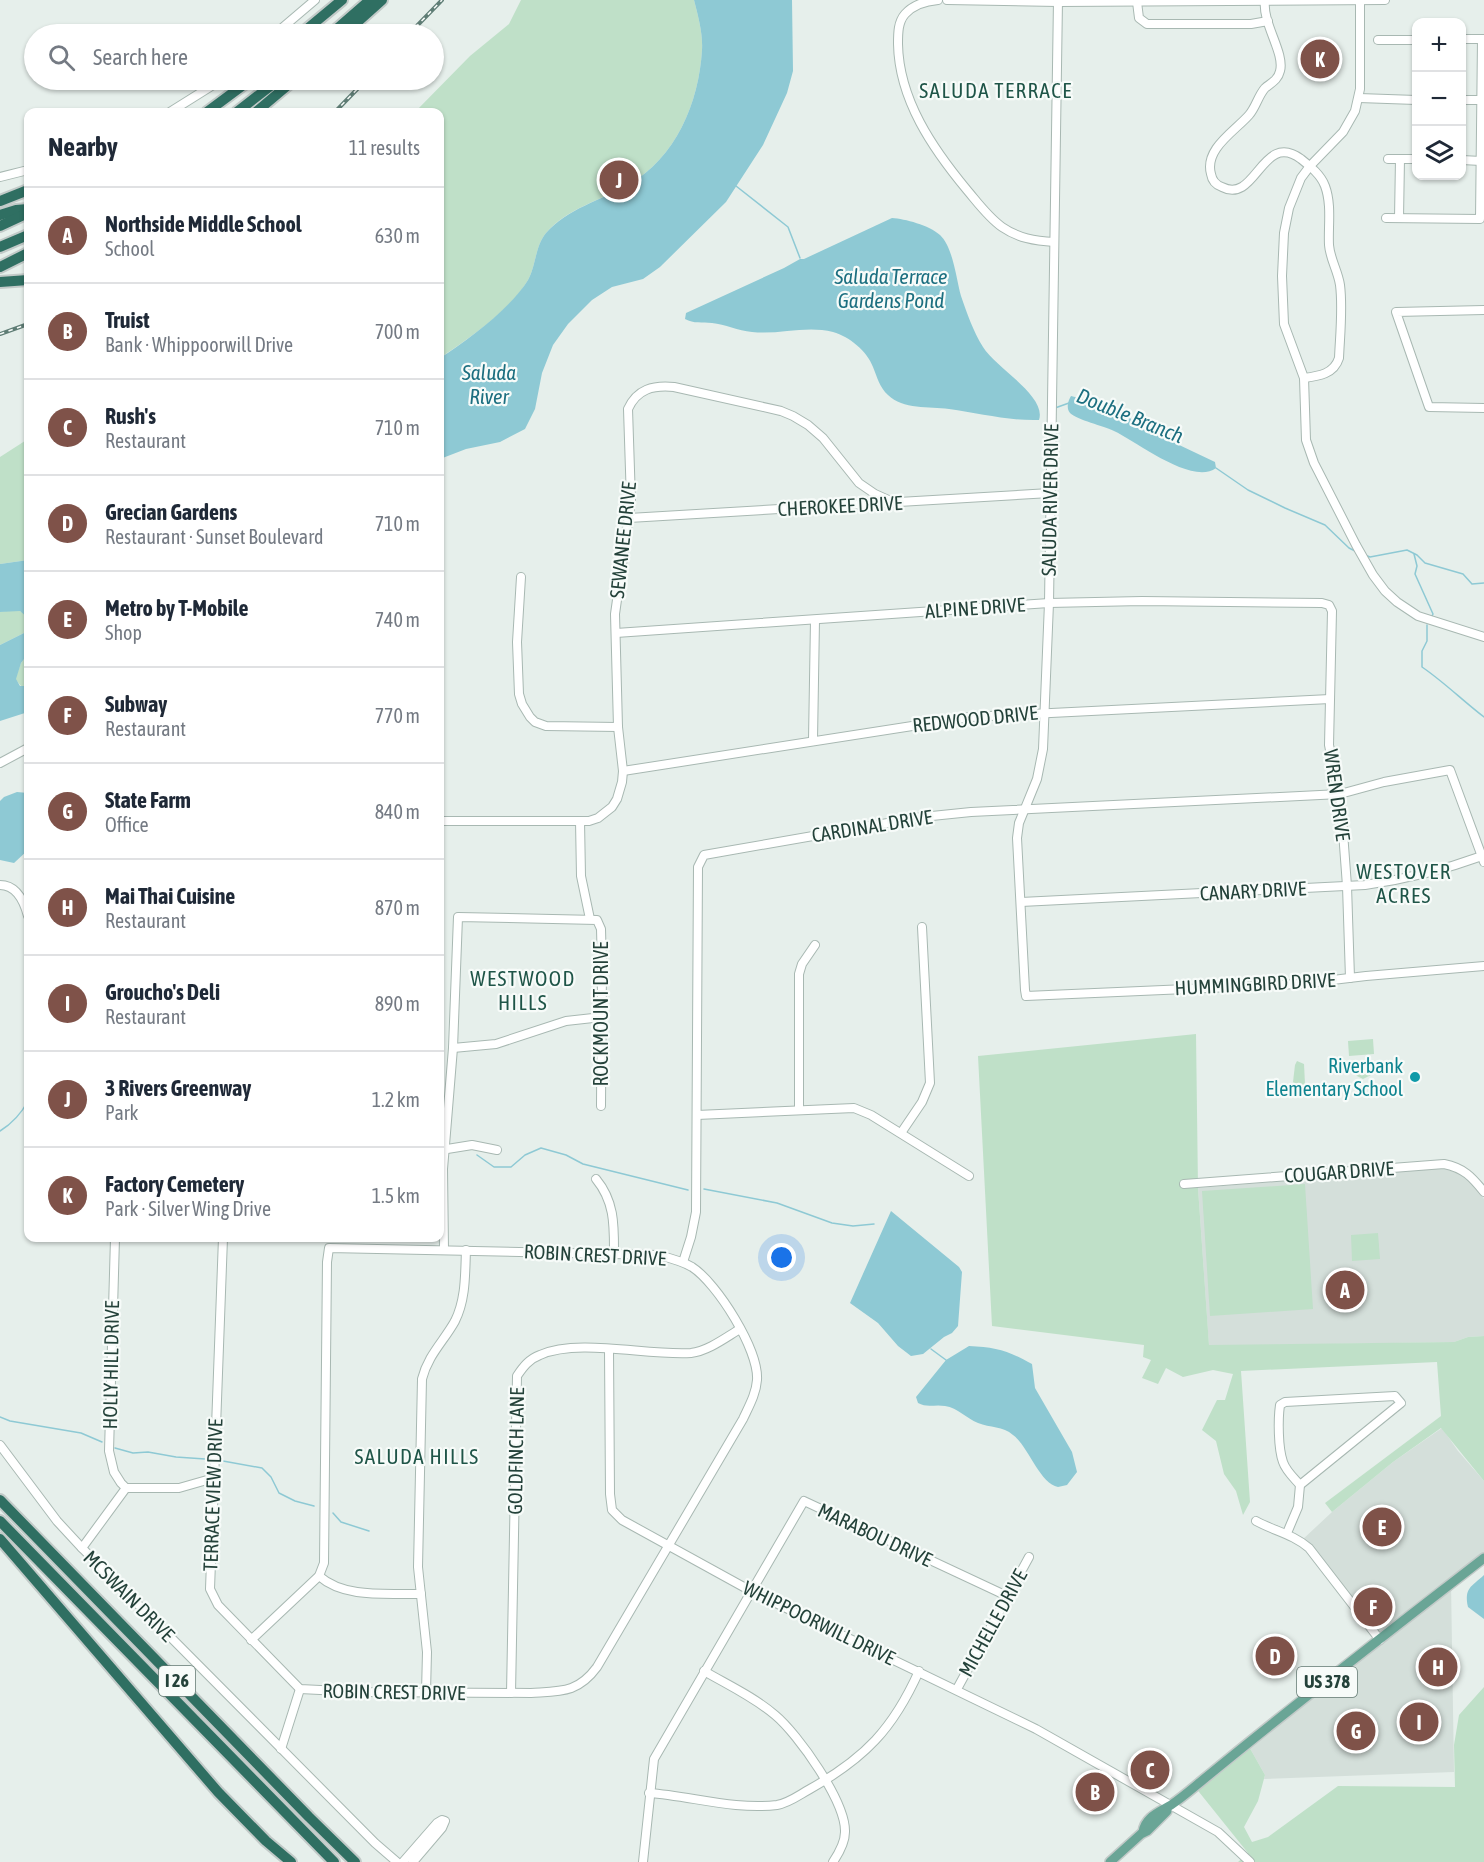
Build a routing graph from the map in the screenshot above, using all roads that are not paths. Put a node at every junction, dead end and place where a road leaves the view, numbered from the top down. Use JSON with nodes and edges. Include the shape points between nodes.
{"nodes":[{"id":1,"x":315,"y":0,"type":"edge"},
{"id":2,"x":342,"y":0,"type":"edge"},
{"id":3,"x":370,"y":0,"type":"edge"},
{"id":4,"x":382,"y":0,"type":"edge"},
{"id":5,"x":938,"y":0,"type":"edge"},
{"id":6,"x":946,"y":0,"type":"edge"},
{"id":7,"x":1360,"y":0,"type":"edge"},
{"id":8,"x":1385,"y":0,"type":"edge"},
{"id":9,"x":1058,"y":1,"type":"edge"},
{"id":10,"x":1265,"y":1,"type":"edge"},
{"id":11,"x":1137,"y":2,"type":"junction"},
{"id":12,"x":1268,"y":21,"type":"junction"},
{"id":13,"x":286,"y":24,"type":"edge"},
{"id":14,"x":313,"y":24,"type":"edge"},
{"id":15,"x":342,"y":24,"type":"edge"},
{"id":16,"x":355,"y":24,"type":"edge"},
{"id":17,"x":1466,"y":39,"type":"edge"},
{"id":18,"x":1483,"y":39,"type":"edge"},
{"id":19,"x":1378,"y":40,"type":"dead end"},
{"id":20,"x":1412,"y":40,"type":"edge"},
{"id":21,"x":205,"y":90,"type":"edge"},
{"id":22,"x":236,"y":90,"type":"edge"},
{"id":23,"x":237,"y":90,"type":"edge"},
{"id":24,"x":265,"y":90,"type":"edge"},
{"id":25,"x":282,"y":90,"type":"edge"},
{"id":26,"x":1359,"y":98,"type":"junction"},
{"id":27,"x":1412,"y":100,"type":"edge"},
{"id":28,"x":1466,"y":100,"type":"edge"},
{"id":29,"x":1482,"y":100,"type":"junction"},
{"id":30,"x":176,"y":108,"type":"edge"},
{"id":31,"x":204,"y":108,"type":"edge"},
{"id":32,"x":212,"y":108,"type":"edge"},
{"id":33,"x":242,"y":108,"type":"edge"},
{"id":34,"x":262,"y":108,"type":"edge"},
{"id":35,"x":1388,"y":159,"type":"dead end"},
{"id":36,"x":1401,"y":159,"type":"junction"},
{"id":37,"x":1412,"y":159,"type":"edge"},
{"id":38,"x":1466,"y":160,"type":"edge"},
{"id":39,"x":1481,"y":161,"type":"junction"},
{"id":40,"x":1310,"y":166,"type":"junction"},
{"id":41,"x":24,"y":171,"type":"edge"},
{"id":42,"x":0,"y":177,"type":"edge"},
{"id":43,"x":24,"y":191,"type":"edge"},
{"id":44,"x":0,"y":201,"type":"edge"},
{"id":45,"x":24,"y":211,"type":"edge"},
{"id":46,"x":24,"y":213,"type":"edge"},
{"id":47,"x":0,"y":215,"type":"edge"},
{"id":48,"x":1386,"y":218,"type":"dead end"},
{"id":49,"x":1399,"y":218,"type":"junction"},
{"id":50,"x":0,"y":226,"type":"edge"},
{"id":51,"x":24,"y":237,"type":"edge"},
{"id":52,"x":1054,"y":242,"type":"junction"},
{"id":53,"x":0,"y":247,"type":"edge"},
{"id":54,"x":24,"y":255,"type":"edge"},
{"id":55,"x":0,"y":267,"type":"edge"},
{"id":56,"x":24,"y":280,"type":"edge"},
{"id":57,"x":2,"y":282,"type":"edge"},
{"id":58,"x":1484,"y":310,"type":"edge"},
{"id":59,"x":1304,"y":378,"type":"junction"},
{"id":60,"x":1484,"y":408,"type":"edge"},
{"id":61,"x":1050,"y":493,"type":"junction"},
{"id":62,"x":896,"y":503,"type":"junction"},
{"id":63,"x":629,"y":518,"type":"junction"},
{"id":64,"x":521,"y":577,"type":"dead end"},
{"id":65,"x":1049,"y":603,"type":"junction"},
{"id":66,"x":1332,"y":610,"type":"joint"},
{"id":67,"x":815,"y":620,"type":"junction"},
{"id":68,"x":616,"y":633,"type":"junction"},
{"id":69,"x":1484,"y":637,"type":"edge"},
{"id":70,"x":1330,"y":699,"type":"junction"},
{"id":71,"x":1043,"y":712,"type":"junction"},
{"id":72,"x":618,"y":727,"type":"junction"},
{"id":73,"x":813,"y":740,"type":"junction"},
{"id":74,"x":24,"y":750,"type":"edge"},
{"id":75,"x":0,"y":763,"type":"edge"},
{"id":76,"x":623,"y":771,"type":"junction"},
{"id":77,"x":1340,"y":794,"type":"junction"},
{"id":78,"x":1023,"y":809,"type":"junction"},
{"id":79,"x":444,"y":821,"type":"edge"},
{"id":80,"x":580,"y":821,"type":"junction"},
{"id":81,"x":1483,"y":859,"type":"edge"},
{"id":82,"x":0,"y":885,"type":"edge"},
{"id":83,"x":1347,"y":886,"type":"junction"},
{"id":84,"x":1021,"y":902,"type":"junction"},
{"id":85,"x":24,"y":903,"type":"edge"},
{"id":86,"x":590,"y":919,"type":"junction"},
{"id":87,"x":922,"y":927,"type":"dead end"},
{"id":88,"x":815,"y":945,"type":"dead end"},
{"id":89,"x":1484,"y":966,"type":"edge"},
{"id":90,"x":1350,"y":978,"type":"junction"},
{"id":91,"x":1026,"y":996,"type":"joint"},
{"id":92,"x":602,"y":1017,"type":"junction"},
{"id":93,"x":453,"y":1048,"type":"junction"},
{"id":94,"x":601,"y":1106,"type":"dead end"},
{"id":95,"x":799,"y":1110,"type":"junction"},
{"id":96,"x":697,"y":1115,"type":"junction"},
{"id":97,"x":444,"y":1131,"type":"edge"},
{"id":98,"x":901,"y":1133,"type":"junction"},
{"id":99,"x":444,"y":1150,"type":"edge"},
{"id":100,"x":497,"y":1150,"type":"dead end"},
{"id":101,"x":969,"y":1176,"type":"dead end"},
{"id":102,"x":596,"y":1179,"type":"dead end"},
{"id":103,"x":1184,"y":1184,"type":"dead end"},
{"id":104,"x":1484,"y":1192,"type":"edge"},
{"id":105,"x":115,"y":1242,"type":"edge"},
{"id":106,"x":223,"y":1242,"type":"edge"},
{"id":107,"x":444,"y":1242,"type":"edge"},
{"id":108,"x":444,"y":1250,"type":"junction"},
{"id":109,"x":466,"y":1250,"type":"junction"},
{"id":110,"x":614,"y":1254,"type":"junction"},
{"id":111,"x":683,"y":1262,"type":"junction"},
{"id":112,"x":740,"y":1329,"type":"junction"},
{"id":113,"x":609,"y":1350,"type":"junction"},
{"id":114,"x":0,"y":1445,"type":"edge"},
{"id":115,"x":213,"y":1478,"type":"junction"},
{"id":116,"x":1300,"y":1485,"type":"junction"},
{"id":117,"x":126,"y":1488,"type":"junction"},
{"id":118,"x":0,"y":1500,"type":"edge"},
{"id":119,"x":0,"y":1521,"type":"edge"},
{"id":120,"x":1256,"y":1521,"type":"dead end"},
{"id":121,"x":1287,"y":1533,"type":"junction"},
{"id":122,"x":0,"y":1539,"type":"edge"},
{"id":123,"x":668,"y":1546,"type":"junction"},
{"id":124,"x":82,"y":1548,"type":"junction"},
{"id":125,"x":1029,"y":1557,"type":"dead end"},
{"id":126,"x":1484,"y":1558,"type":"edge"},
{"id":127,"x":319,"y":1576,"type":"junction"},
{"id":128,"x":751,"y":1591,"type":"junction"},
{"id":129,"x":421,"y":1594,"type":"junction"},
{"id":130,"x":1007,"y":1596,"type":"junction"},
{"id":131,"x":251,"y":1640,"type":"junction"},
{"id":132,"x":1380,"y":1640,"type":"junction"},
{"id":133,"x":704,"y":1671,"type":"junction"},
{"id":134,"x":919,"y":1671,"type":"junction"},
{"id":135,"x":300,"y":1689,"type":"junction"},
{"id":136,"x":957,"y":1689,"type":"junction"},
{"id":137,"x":426,"y":1692,"type":"junction"},
{"id":138,"x":511,"y":1693,"type":"junction"},
{"id":139,"x":281,"y":1749,"type":"junction"},
{"id":140,"x":825,"y":1780,"type":"junction"},
{"id":141,"x":649,"y":1793,"type":"junction"},
{"id":142,"x":1170,"y":1806,"type":"junction"},
{"id":143,"x":291,"y":1862,"type":"edge"},
{"id":144,"x":334,"y":1862,"type":"edge"},
{"id":145,"x":355,"y":1862,"type":"edge"},
{"id":146,"x":397,"y":1862,"type":"edge"},
{"id":147,"x":403,"y":1862,"type":"edge"},
{"id":148,"x":413,"y":1862,"type":"edge"},
{"id":149,"x":643,"y":1862,"type":"edge"},
{"id":150,"x":833,"y":1862,"type":"edge"},
{"id":151,"x":1110,"y":1862,"type":"edge"},
{"id":152,"x":1250,"y":1862,"type":"edge"}],
"edges":[{"from":1,"to":13,"type":"street"},
{"from":2,"to":14,"type":"highway"},
{"from":3,"to":15,"type":"highway"},
{"from":4,"to":16,"type":"highway"},
{"from":5,"to":52,"type":"street","via":[[914,7],[899,25],[900,68],[920,122],[951,171],[992,220],[1013,234]]},
{"from":6,"to":9,"type":"street"},
{"from":7,"to":8,"type":"street"},
{"from":7,"to":10,"type":"street"},
{"from":7,"to":26,"type":"street"},
{"from":9,"to":11,"type":"street"},
{"from":9,"to":52,"type":"street","name":"SALUDA RIVER DRIVE"},
{"from":10,"to":11,"type":"street"},
{"from":10,"to":12,"type":"street"},
{"from":11,"to":12,"type":"street","via":[[1139,18],[1150,25]]},
{"from":12,"to":40,"type":"street","via":[[1280,72],[1248,115],[1223,139],[1212,159],[1210,173],[1217,184],[1231,190],[1249,182],[1264,162],[1276,154],[1294,155]]},
{"from":17,"to":18,"type":"street"},
{"from":18,"to":29,"type":"street"},
{"from":19,"to":20,"type":"street"},
{"from":21,"to":30,"type":"street"},
{"from":22,"to":31,"type":"highway"},
{"from":23,"to":32,"type":"highway"},
{"from":24,"to":33,"type":"highway"},
{"from":25,"to":34,"type":"highway"},
{"from":26,"to":27,"type":"street"},
{"from":26,"to":40,"type":"street","via":[[1343,132]]},
{"from":28,"to":29,"type":"street"},
{"from":29,"to":39,"type":"street"},
{"from":35,"to":36,"type":"street"},
{"from":36,"to":37,"type":"street"},
{"from":36,"to":49,"type":"street"},
{"from":38,"to":39,"type":"street"},
{"from":39,"to":49,"type":"street","via":[[1480,219]]},
{"from":40,"to":59,"type":"street","via":[[1287,214],[1282,276],[1284,324]]},
{"from":40,"to":59,"type":"street","via":[[1321,177],[1328,194],[1330,248],[1340,291],[1340,356],[1331,371]]},
{"from":41,"to":42,"type":"street"},
{"from":43,"to":44,"type":"highway"},
{"from":45,"to":47,"type":"highway"},
{"from":46,"to":50,"type":"highway"},
{"from":48,"to":49,"type":"street"},
{"from":51,"to":53,"type":"highway"},
{"from":52,"to":61,"type":"street","name":"SALUDA RIVER DRIVE"},
{"from":54,"to":55,"type":"highway"},
{"from":56,"to":57,"type":"highway"},
{"from":58,"to":60,"type":"street","via":[[1396,312],[1429,407]]},
{"from":59,"to":69,"type":"street","via":[[1304,424],[1314,463],[1356,545],[1385,591],[1412,612]]},
{"from":61,"to":62,"type":"street","name":"CHEROKEE DRIVE"},
{"from":61,"to":65,"type":"street","name":"SALUDA RIVER DRIVE"},
{"from":62,"to":63,"type":"street","name":"CHEROKEE DRIVE"},
{"from":62,"to":63,"type":"street","name":"SEWANEE DRIVE","via":[[859,483],[823,438],[793,416],[660,386],[639,393],[628,409],[632,482]]},
{"from":63,"to":68,"type":"street","name":"SEWANEE DRIVE","via":[[617,595]]},
{"from":64,"to":72,"type":"street","via":[[519,694],[525,711],[535,722],[546,726]]},
{"from":65,"to":66,"type":"street","name":"ALPINE DRIVE","via":[[1322,603]]},
{"from":65,"to":67,"type":"street","name":"ALPINE DRIVE"},
{"from":65,"to":71,"type":"street","name":"SALUDA RIVER DRIVE"},
{"from":66,"to":70,"type":"street","name":"WREN DRIVE"},
{"from":67,"to":68,"type":"street","name":"ALPINE DRIVE"},
{"from":67,"to":73,"type":"street"},
{"from":68,"to":72,"type":"street","name":"SEWANEE DRIVE"},
{"from":70,"to":71,"type":"street","name":"REDWOOD DRIVE"},
{"from":70,"to":77,"type":"street","name":"WREN DRIVE","via":[[1329,746]]},
{"from":71,"to":73,"type":"street","name":"REDWOOD DRIVE","via":[[969,717]]},
{"from":71,"to":78,"type":"street","name":"SALUDA RIVER DRIVE","via":[[1041,764]]},
{"from":72,"to":76,"type":"street","name":"SEWANEE DRIVE"},
{"from":73,"to":76,"type":"street","name":"REDWOOD DRIVE"},
{"from":74,"to":75,"type":"street"},
{"from":76,"to":80,"type":"street","name":"SEWANEE DRIVE","via":[[621,790],[612,807],[598,818]]},
{"from":77,"to":78,"type":"street","name":"CARDINAL DRIVE"},
{"from":77,"to":81,"type":"street","name":"CARDINAL DRIVE","via":[[1450,770]]},
{"from":77,"to":83,"type":"street","name":"WREN DRIVE"},
{"from":78,"to":84,"type":"street","name":"SALUDA RIVER DRIVE","via":[[1017,838]]},
{"from":78,"to":96,"type":"street","name":"CARDINAL DRIVE","via":[[922,817],[704,855],[698,867]]},
{"from":79,"to":80,"type":"street","name":"SEWANEE DRIVE"},
{"from":80,"to":86,"type":"street","name":"ROCKMOUNT DRIVE","via":[[581,876]]},
{"from":81,"to":83,"type":"street","name":"CANARY DRIVE","via":[[1410,879]]},
{"from":82,"to":85,"type":"street","via":[[16,891]]},
{"from":83,"to":84,"type":"street","name":"CANARY DRIVE"},
{"from":83,"to":90,"type":"street","name":"WREN DRIVE"},
{"from":84,"to":91,"type":"street","name":"SALUDA RIVER DRIVE"},
{"from":86,"to":92,"type":"street","name":"ROCKMOUNT DRIVE","via":[[597,920],[601,929]]},
{"from":86,"to":93,"type":"street","via":[[458,917]]},
{"from":87,"to":98,"type":"street","via":[[930,1083]]},
{"from":88,"to":95,"type":"street","via":[[800,974]]},
{"from":89,"to":90,"type":"street","name":"HUMMINGBIRD DRIVE"},
{"from":90,"to":91,"type":"street","name":"HUMMINGBIRD DRIVE","via":[[1299,984]]},
{"from":92,"to":93,"type":"street","via":[[554,1024],[496,1044]]},
{"from":92,"to":94,"type":"street","name":"ROCKMOUNT DRIVE"},
{"from":93,"to":97,"type":"street"},
{"from":95,"to":96,"type":"street"},
{"from":95,"to":98,"type":"street","via":[[854,1108]]},
{"from":96,"to":111,"type":"street","name":"CARDINAL DRIVE","via":[[695,1223]]},
{"from":98,"to":101,"type":"street"},
{"from":99,"to":100,"type":"street","via":[[472,1145]]},
{"from":102,"to":110,"type":"street","via":[[611,1202]]},
{"from":103,"to":104,"type":"street","name":"COUGAR DRIVE","via":[[1444,1164],[1463,1169]]},
{"from":105,"to":117,"type":"street","name":"HOLLY HILL DRIVE","via":[[109,1451],[114,1472]]},
{"from":106,"to":115,"type":"street","name":"TERRACE VIEW DRIVE"},
{"from":107,"to":108,"type":"street"},
{"from":108,"to":109,"type":"street","name":"ROBIN CREST DRIVE"},
{"from":108,"to":127,"type":"street","name":"ROBIN CREST DRIVE","via":[[329,1248],[324,1563]]},
{"from":109,"to":110,"type":"street","name":"ROBIN CREST DRIVE"},
{"from":109,"to":129,"type":"street","via":[[460,1308],[429,1358],[422,1378],[418,1546]]},
{"from":110,"to":111,"type":"street","name":"ROBIN CREST DRIVE","via":[[658,1255]]},
{"from":111,"to":112,"type":"street","name":"ROBIN CREST DRIVE","via":[[710,1282]]},
{"from":112,"to":113,"type":"street","name":"GOLDFINCH LANE","via":[[691,1353]]},
{"from":112,"to":123,"type":"street","name":"ROBIN CREST DRIVE","via":[[757,1370],[754,1396]]},
{"from":113,"to":123,"type":"street","name":"WHIPPOORWILL DRIVE","via":[[612,1510],[622,1520]]},
{"from":113,"to":138,"type":"street","name":"GOLDFINCH LANE","via":[[549,1352],[529,1361],[517,1376]]},
{"from":114,"to":124,"type":"street","name":"MCSWAIN DRIVE"},
{"from":115,"to":117,"type":"street","via":[[179,1488]]},
{"from":115,"to":131,"type":"street","name":"TERRACE VIEW DRIVE","via":[[210,1589],[218,1605]]},
{"from":116,"to":116,"type":"street","via":[[1401,1403],[1395,1396],[1280,1405],[1282,1461]]},
{"from":116,"to":121,"type":"street","via":[[1298,1507]]},
{"from":117,"to":124,"type":"street"},
{"from":118,"to":145,"type":"highway","number":"I 26"},
{"from":119,"to":144,"type":"highway","number":"I 26"},
{"from":120,"to":121,"type":"street"},
{"from":121,"to":132,"type":"street","via":[[1309,1548]]},
{"from":122,"to":143,"type":"highway","via":[[218,1792]]},
{"from":123,"to":128,"type":"street","name":"WHIPPOORWILL DRIVE"},
{"from":123,"to":138,"type":"street","name":"ROBIN CREST DRIVE","via":[[586,1681],[556,1693]]},
{"from":124,"to":139,"type":"street","name":"MCSWAIN DRIVE"},
{"from":125,"to":130,"type":"street","name":"MICHELLE DRIVE"},
{"from":126,"to":132,"type":"main road","number":"US 378"},
{"from":127,"to":129,"type":"street","via":[[349,1591]]},
{"from":127,"to":131,"type":"street"},
{"from":128,"to":130,"type":"street","name":"MARABOU DRIVE","via":[[804,1501]]},
{"from":128,"to":133,"type":"street"},
{"from":128,"to":134,"type":"street","name":"WHIPPOORWILL DRIVE"},
{"from":129,"to":137,"type":"street","via":[[427,1652]]},
{"from":130,"to":136,"type":"street","name":"MICHELLE DRIVE"},
{"from":131,"to":135,"type":"street","name":"TERRACE VIEW DRIVE"},
{"from":132,"to":142,"type":"main road","number":"US 378"},
{"from":133,"to":140,"type":"street","via":[[780,1718],[804,1745]]},
{"from":133,"to":141,"type":"street","via":[[654,1759]]},
{"from":134,"to":136,"type":"street","name":"WHIPPOORWILL DRIVE"},
{"from":134,"to":140,"type":"street","via":[[905,1702],[875,1740],[850,1764]]},
{"from":135,"to":137,"type":"street","name":"ROBIN CREST DRIVE"},
{"from":135,"to":139,"type":"street"},
{"from":136,"to":142,"type":"street","name":"WHIPPOORWILL DRIVE"},
{"from":137,"to":138,"type":"street","name":"ROBIN CREST DRIVE"},
{"from":139,"to":146,"type":"street","name":"MCSWAIN DRIVE"},
{"from":140,"to":141,"type":"street","via":[[780,1804],[737,1805]]},
{"from":140,"to":150,"type":"street","via":[[844,1821],[843,1845]]},
{"from":141,"to":149,"type":"street"},
{"from":142,"to":151,"type":"main road","number":"US 378","via":[[1144,1825],[1143,1832]]},
{"from":142,"to":152,"type":"street","name":"WHIPPOORWILL DRIVE","via":[[1218,1832]]},
{"from":147,"to":148,"type":"street","via":[[437,1823],[445,1821]]}]}
